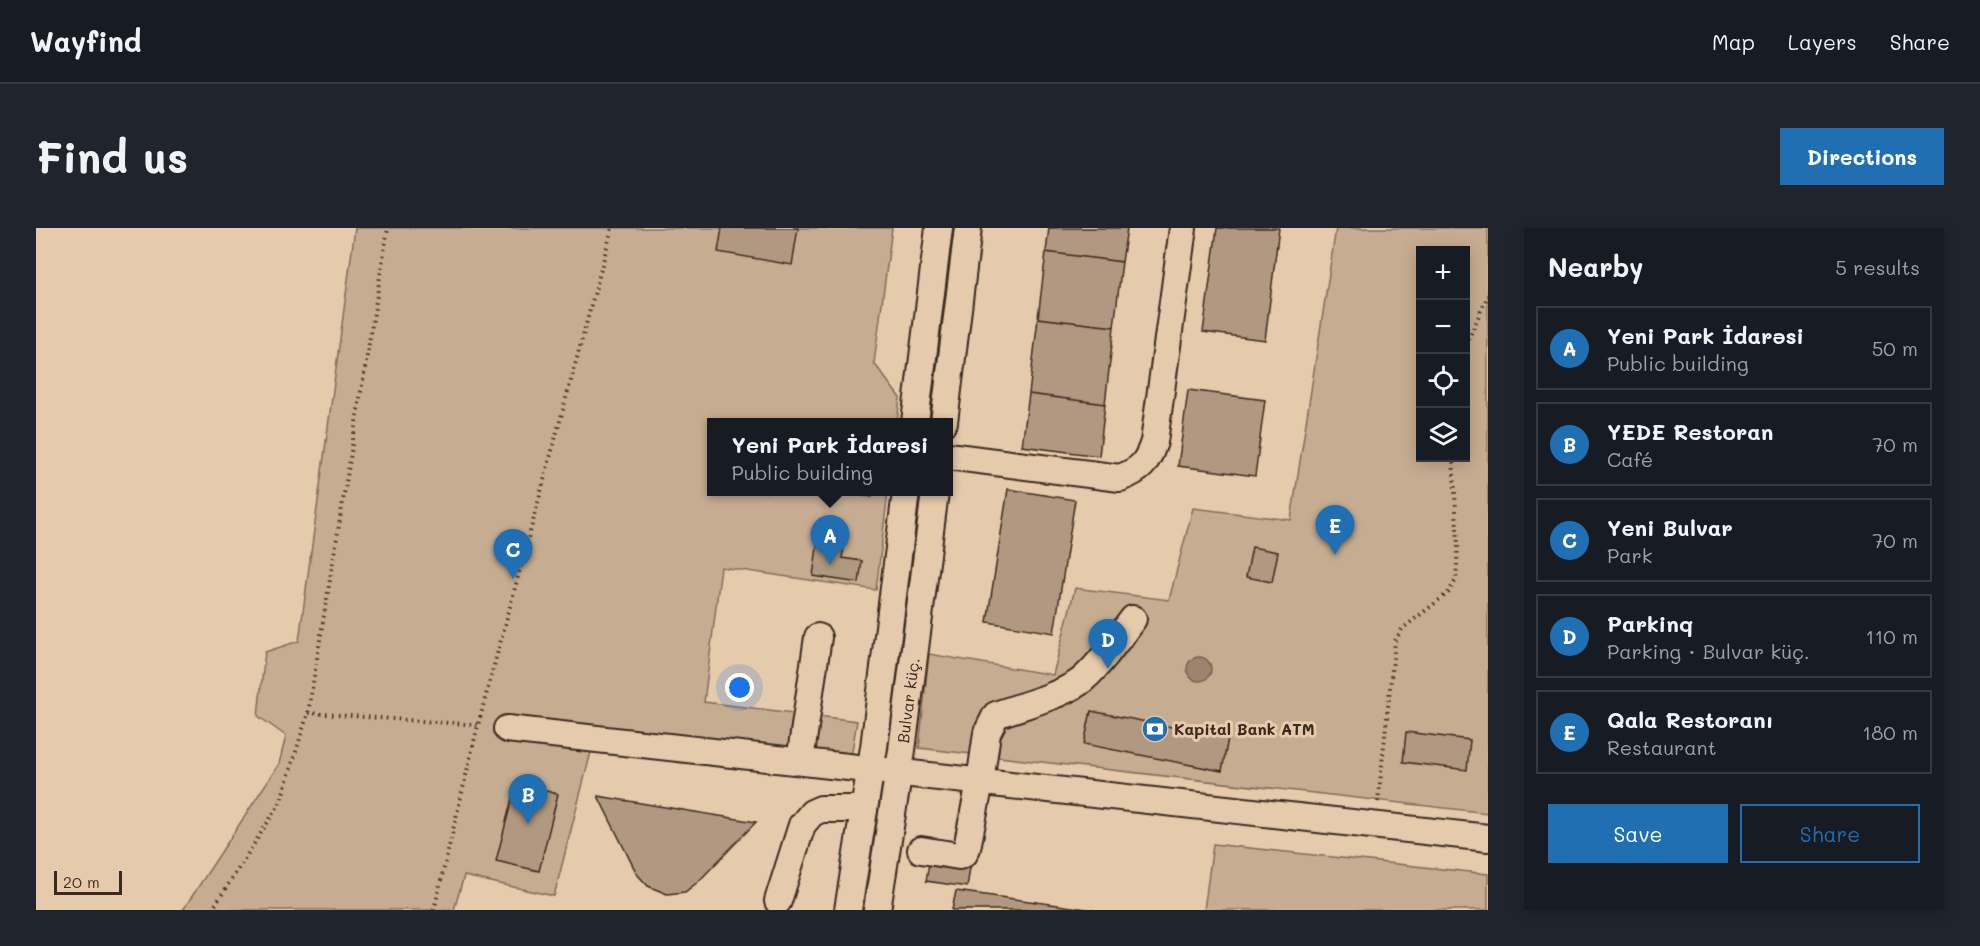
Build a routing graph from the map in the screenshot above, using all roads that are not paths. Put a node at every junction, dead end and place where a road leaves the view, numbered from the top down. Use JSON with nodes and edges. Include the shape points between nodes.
{"nodes":[{"id":1,"x":939,"y":228,"type":"edge"},
{"id":2,"x":968,"y":228,"type":"edge"},
{"id":3,"x":1182,"y":228,"type":"edge"},
{"id":4,"x":918,"y":418,"type":"edge"},
{"id":5,"x":945,"y":418,"type":"edge"},
{"id":6,"x":953,"y":457,"type":"edge"},
{"id":7,"x":905,"y":496,"type":"edge"},
{"id":8,"x":934,"y":496,"type":"edge"},
{"id":9,"x":1133,"y":619,"type":"dead end"},
{"id":10,"x":818,"y":637,"type":"dead end"},
{"id":11,"x":507,"y":729,"type":"road end"},
{"id":12,"x":800,"y":761,"type":"junction"},
{"id":13,"x":871,"y":768,"type":"junction"},
{"id":14,"x":899,"y":771,"type":"junction"},
{"id":15,"x":980,"y":782,"type":"junction"},
{"id":16,"x":864,"y":809,"type":"junction"},
{"id":17,"x":1488,"y":838,"type":"edge"},
{"id":18,"x":921,"y":850,"type":"dead end"},
{"id":19,"x":778,"y":901,"type":"dead end"},
{"id":20,"x":848,"y":910,"type":"edge"},
{"id":21,"x":877,"y":910,"type":"edge"}],
"edges":[{"from":1,"to":4,"type":"street"},
{"from":2,"to":5,"type":"street"},
{"from":3,"to":6,"type":"street","via":[[1154,442],[1149,459],[1136,472],[1120,478]]},
{"from":7,"to":13,"type":"street","name":"Bulvar küç."},
{"from":8,"to":14,"type":"street","name":"Bulvar küç."},
{"from":9,"to":15,"type":"street","via":[[1080,682],[996,715],[987,733]]},
{"from":10,"to":12,"type":"street"},
{"from":11,"to":12,"type":"street"},
{"from":12,"to":13,"type":"street"},
{"from":13,"to":14,"type":"street"},
{"from":13,"to":16,"type":"street","name":"Bulvar küç."},
{"from":14,"to":15,"type":"street"},
{"from":14,"to":21,"type":"street","name":"Bulvar küç."},
{"from":15,"to":17,"type":"street"},
{"from":15,"to":18,"type":"street","via":[[964,854]]},
{"from":16,"to":19,"type":"street","via":[[821,808],[812,813],[802,825]]},
{"from":16,"to":20,"type":"street","name":"Bulvar küç."}]}
